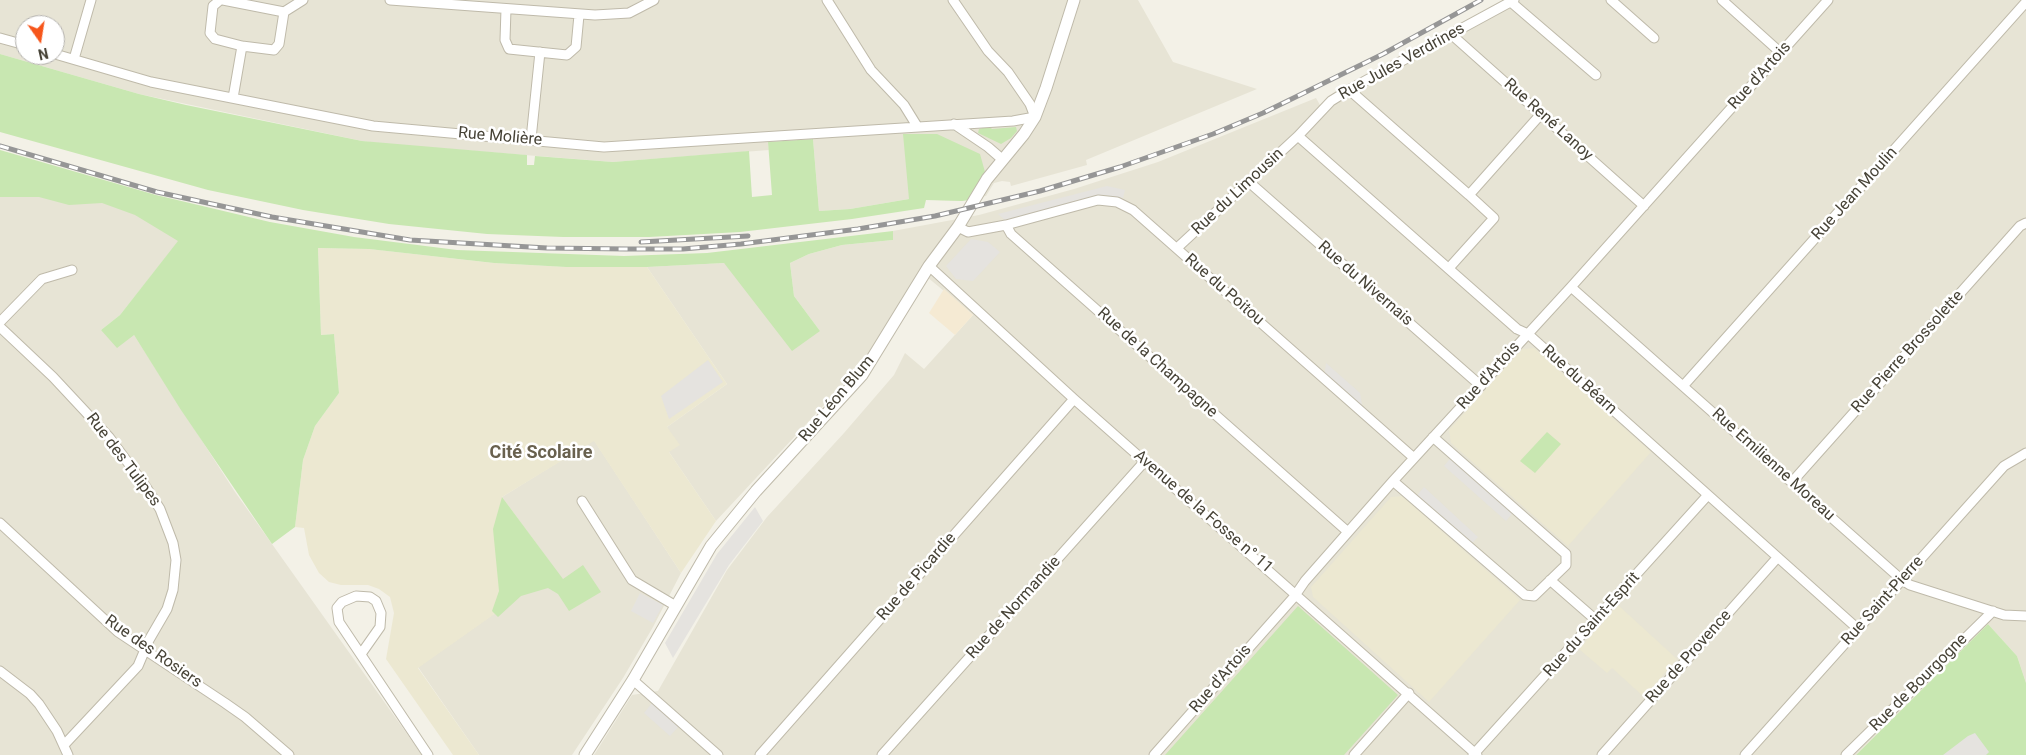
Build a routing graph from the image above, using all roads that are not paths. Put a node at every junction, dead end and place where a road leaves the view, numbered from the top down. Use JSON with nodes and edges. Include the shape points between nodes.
{"nodes":[{"id":1,"x":91,"y":0,"type":"edge"},
{"id":2,"x":221,"y":0,"type":"edge"},
{"id":3,"x":303,"y":0,"type":"edge"},
{"id":4,"x":390,"y":0,"type":"edge"},
{"id":5,"x":654,"y":0,"type":"edge"},
{"id":6,"x":827,"y":0,"type":"edge"},
{"id":7,"x":953,"y":0,"type":"edge"},
{"id":8,"x":1074,"y":0,"type":"edge"},
{"id":9,"x":1611,"y":0,"type":"edge"},
{"id":10,"x":1722,"y":0,"type":"edge"},
{"id":11,"x":1828,"y":0,"type":"edge"},
{"id":12,"x":1513,"y":1,"type":"edge"},
{"id":13,"x":2026,"y":2,"type":"edge"},
{"id":14,"x":506,"y":9,"type":"junction"},
{"id":15,"x":284,"y":12,"type":"junction"},
{"id":16,"x":579,"y":15,"type":"junction"},
{"id":17,"x":1452,"y":35,"type":"junction"},
{"id":18,"x":0,"y":38,"type":"edge"},
{"id":19,"x":1654,"y":38,"type":"dead end"},
{"id":20,"x":15,"y":42,"type":"edge"},
{"id":21,"x":242,"y":46,"type":"junction"},
{"id":22,"x":540,"y":52,"type":"junction"},
{"id":23,"x":1781,"y":53,"type":"junction"},
{"id":24,"x":65,"y":57,"type":"edge"},
{"id":25,"x":74,"y":60,"type":"junction"},
{"id":26,"x":1596,"y":75,"type":"dead end"},
{"id":27,"x":1352,"y":88,"type":"junction"},
{"id":28,"x":233,"y":98,"type":"junction"},
{"id":29,"x":1541,"y":114,"type":"junction"},
{"id":30,"x":1035,"y":117,"type":"junction"},
{"id":31,"x":954,"y":124,"type":"junction"},
{"id":32,"x":917,"y":126,"type":"junction"},
{"id":33,"x":1298,"y":136,"type":"junction"},
{"id":34,"x":531,"y":139,"type":"junction"},
{"id":35,"x":1003,"y":160,"type":"junction"},
{"id":36,"x":1249,"y":182,"type":"junction"},
{"id":37,"x":1468,"y":195,"type":"junction"},
{"id":38,"x":1644,"y":206,"type":"junction"},
{"id":39,"x":2026,"y":223,"type":"edge"},
{"id":40,"x":1006,"y":224,"type":"junction"},
{"id":41,"x":958,"y":228,"type":"junction"},
{"id":42,"x":1177,"y":248,"type":"junction"},
{"id":43,"x":930,"y":266,"type":"junction"},
{"id":44,"x":1449,"y":268,"type":"junction"},
{"id":45,"x":72,"y":270,"type":"dead end"},
{"id":46,"x":1571,"y":287,"type":"junction"},
{"id":47,"x":0,"y":322,"type":"edge"},
{"id":48,"x":0,"y":326,"type":"edge"},
{"id":49,"x":1528,"y":334,"type":"junction"},
{"id":50,"x":1684,"y":385,"type":"junction"},
{"id":51,"x":1481,"y":386,"type":"junction"},
{"id":52,"x":1074,"y":398,"type":"junction"},
{"id":53,"x":1433,"y":437,"type":"junction"},
{"id":54,"x":2026,"y":453,"type":"edge"},
{"id":55,"x":1414,"y":458,"type":"junction"},
{"id":56,"x":1145,"y":461,"type":"junction"},
{"id":57,"x":1394,"y":480,"type":"junction"},
{"id":58,"x":1792,"y":482,"type":"junction"},
{"id":59,"x":1708,"y":496,"type":"junction"},
{"id":60,"x":582,"y":501,"type":"dead end"},
{"id":61,"x":0,"y":523,"type":"edge"},
{"id":62,"x":1348,"y":532,"type":"junction"},
{"id":63,"x":1777,"y":558,"type":"junction"},
{"id":64,"x":1550,"y":580,"type":"junction"},
{"id":65,"x":1902,"y":580,"type":"junction"},
{"id":66,"x":1296,"y":593,"type":"junction"},
{"id":67,"x":676,"y":606,"type":"junction"},
{"id":68,"x":1993,"y":611,"type":"junction"},
{"id":69,"x":2026,"y":616,"type":"edge"},
{"id":70,"x":1597,"y":620,"type":"junction"},
{"id":71,"x":1858,"y":628,"type":"junction"},
{"id":72,"x":144,"y":650,"type":"junction"},
{"id":73,"x":361,"y":654,"type":"junction"},
{"id":74,"x":0,"y":670,"type":"edge"},
{"id":75,"x":633,"y":680,"type":"junction"},
{"id":76,"x":1409,"y":693,"type":"junction"},
{"id":77,"x":64,"y":745,"type":"junction"},
{"id":78,"x":1475,"y":754,"type":"edge"},
{"id":79,"x":68,"y":755,"type":"edge"},
{"id":80,"x":289,"y":755,"type":"edge"},
{"id":81,"x":428,"y":755,"type":"edge"},
{"id":82,"x":585,"y":755,"type":"edge"},
{"id":83,"x":718,"y":755,"type":"edge"},
{"id":84,"x":760,"y":755,"type":"edge"},
{"id":85,"x":882,"y":755,"type":"edge"},
{"id":86,"x":1154,"y":755,"type":"edge"},
{"id":87,"x":1354,"y":755,"type":"edge"},
{"id":88,"x":1602,"y":755,"type":"edge"},
{"id":89,"x":1745,"y":755,"type":"edge"},
{"id":90,"x":1846,"y":755,"type":"edge"}],
"edges":[{"from":1,"to":25,"type":"street"},
{"from":2,"to":15,"type":"street"},
{"from":2,"to":21,"type":"street","via":[[213,6],[210,33],[215,39]]},
{"from":3,"to":15,"type":"street"},
{"from":4,"to":14,"type":"street"},
{"from":5,"to":16,"type":"street","via":[[628,13]]},
{"from":6,"to":32,"type":"street","via":[[871,70],[904,105]]},
{"from":7,"to":30,"type":"street","via":[[988,51],[1008,72]]},
{"from":8,"to":30,"type":"street","name":"Rue Léon Blum"},
{"from":9,"to":19,"type":"street"},
{"from":10,"to":23,"type":"street"},
{"from":11,"to":23,"type":"street","name":"Rue d'Artois"},
{"from":12,"to":17,"type":"street","name":"Rue Jules Verdrines"},
{"from":12,"to":26,"type":"street"},
{"from":13,"to":50,"type":"street","name":"Rue Jean Moulin"},
{"from":14,"to":16,"type":"street"},
{"from":14,"to":22,"type":"street","via":[[507,46],[512,50]]},
{"from":15,"to":21,"type":"street","via":[[279,44],[274,50]]},
{"from":16,"to":22,"type":"street","via":[[573,52],[567,55]]},
{"from":17,"to":27,"type":"street","name":"Rue Jules Verdrines"},
{"from":17,"to":29,"type":"street","name":"Rue René Lanoy"},
{"from":18,"to":20,"type":"street"},
{"from":21,"to":28,"type":"street"},
{"from":22,"to":34,"type":"street"},
{"from":23,"to":38,"type":"street","name":"Rue d'Artois"},
{"from":24,"to":25,"type":"street","name":"Rue Molière"},
{"from":25,"to":28,"type":"street","name":"Rue Molière","via":[[151,82]]},
{"from":27,"to":33,"type":"street","name":"Rue Jules Verdrines","via":[[1332,101]]},
{"from":27,"to":37,"type":"street","via":[[1354,94]]},
{"from":28,"to":34,"type":"street","name":"Rue Molière","via":[[387,128]]},
{"from":29,"to":37,"type":"street"},
{"from":29,"to":38,"type":"street","name":"Rue René Lanoy"},
{"from":30,"to":31,"type":"street","name":"Rue Molière"},
{"from":30,"to":35,"type":"street","name":"Rue Léon Blum"},
{"from":31,"to":32,"type":"street","name":"Rue Molière"},
{"from":31,"to":35,"type":"street"},
{"from":32,"to":34,"type":"street","name":"Rue Molière","via":[[616,146]]},
{"from":33,"to":36,"type":"street","name":"Rue du Limousin"},
{"from":33,"to":44,"type":"street","name":"Rue du Béarn"},
{"from":35,"to":41,"type":"street","name":"Rue Léon Blum"},
{"from":36,"to":42,"type":"street","name":"Rue du Limousin"},
{"from":36,"to":51,"type":"street","name":"Rue du Nivernais"},
{"from":37,"to":44,"type":"street","via":[[1494,218]]},
{"from":38,"to":46,"type":"street","name":"Rue d'Artois"},
{"from":39,"to":58,"type":"street","name":"Rue Pierre Brossolette"},
{"from":40,"to":41,"type":"street","via":[[968,232]]},
{"from":40,"to":42,"type":"street","name":"Rue du Poitou","via":[[1098,200],[1116,202],[1133,210]]},
{"from":40,"to":62,"type":"street","name":"Rue de la Champagne","via":[[1011,234]]},
{"from":41,"to":43,"type":"street","name":"Rue Léon Blum"},
{"from":42,"to":55,"type":"street","name":"Rue du Poitou"},
{"from":43,"to":52,"type":"street","name":"Avenue de la Fosse n° 11"},
{"from":43,"to":67,"type":"street","name":"Rue Léon Blum","via":[[862,375],[718,537]]},
{"from":44,"to":49,"type":"street","name":"Rue du Béarn","via":[[1517,329]]},
{"from":45,"to":47,"type":"street","via":[[42,279]]},
{"from":46,"to":49,"type":"street","name":"Rue d'Artois"},
{"from":46,"to":50,"type":"street","name":"Rue Emilienne Moreau"},
{"from":48,"to":72,"type":"street","name":"Rue des Tulipes","via":[[109,437],[146,487],[165,522],[176,560],[174,582],[167,608]]},
{"from":49,"to":51,"type":"street","name":"Rue d'Artois"},
{"from":49,"to":59,"type":"street","name":"Rue du Béarn"},
{"from":50,"to":58,"type":"street","name":"Rue Emilienne Moreau"},
{"from":51,"to":53,"type":"street","name":"Rue d'Artois"},
{"from":52,"to":56,"type":"street","name":"Avenue de la Fosse n° 11"},
{"from":52,"to":84,"type":"street","name":"Rue de Picardie"},
{"from":53,"to":55,"type":"street","name":"Rue d'Artois"},
{"from":53,"to":64,"type":"street","via":[[1566,554],[1566,565]]},
{"from":54,"to":65,"type":"street","name":"Rue Saint-Pierre","via":[[2004,466]]},
{"from":55,"to":57,"type":"street","name":"Rue d'Artois"},
{"from":56,"to":66,"type":"street","name":"Avenue de la Fosse n° 11"},
{"from":56,"to":85,"type":"street","name":"Rue de Normandie"},
{"from":57,"to":62,"type":"street","name":"Rue d'Artois"},
{"from":57,"to":64,"type":"street","via":[[1525,595],[1534,596]]},
{"from":58,"to":65,"type":"street","name":"Rue Emilienne Moreau"},
{"from":59,"to":63,"type":"street","name":"Rue du Béarn"},
{"from":59,"to":70,"type":"street","name":"Rue du Saint-Esprit"},
{"from":60,"to":67,"type":"street","via":[[632,580]]},
{"from":61,"to":72,"type":"street","name":"Rue des Rosiers","via":[[112,626]]},
{"from":62,"to":66,"type":"street","name":"Rue d'Artois"},
{"from":63,"to":71,"type":"street","name":"Rue du Béarn"},
{"from":63,"to":88,"type":"street","name":"Rue de Provence"},
{"from":64,"to":70,"type":"street"},
{"from":65,"to":68,"type":"street","name":"Rue Emilienne Moreau"},
{"from":65,"to":71,"type":"street","name":"Rue Saint-Pierre"},
{"from":66,"to":76,"type":"street","name":"Avenue de la Fosse n° 11"},
{"from":66,"to":86,"type":"street","name":"Rue d'Artois"},
{"from":67,"to":75,"type":"street","name":"Rue Léon Blum"},
{"from":68,"to":69,"type":"street","name":"Rue Emilienne Moreau","via":[[2013,617]]},
{"from":68,"to":90,"type":"street","name":"Rue de Bourgogne"},
{"from":70,"to":78,"type":"street","name":"Rue du Saint-Esprit"},
{"from":71,"to":89,"type":"street","name":"Rue Saint-Pierre"},
{"from":72,"to":77,"type":"street","name":"Rue des Tulipes","via":[[138,666]]},
{"from":72,"to":80,"type":"street","name":"Rue des Rosiers","via":[[239,712]]},
{"from":73,"to":73,"type":"street","via":[[380,627],[381,613],[376,601],[356,596],[342,602],[336,614]]},
{"from":73,"to":81,"type":"street"},
{"from":74,"to":77,"type":"street","via":[[39,704]]},
{"from":75,"to":82,"type":"street","name":"Rue Léon Blum"},
{"from":75,"to":83,"type":"street"},
{"from":76,"to":78,"type":"street","name":"Avenue de la Fosse n° 11"},
{"from":76,"to":87,"type":"street"},
{"from":77,"to":79,"type":"street"}]}
